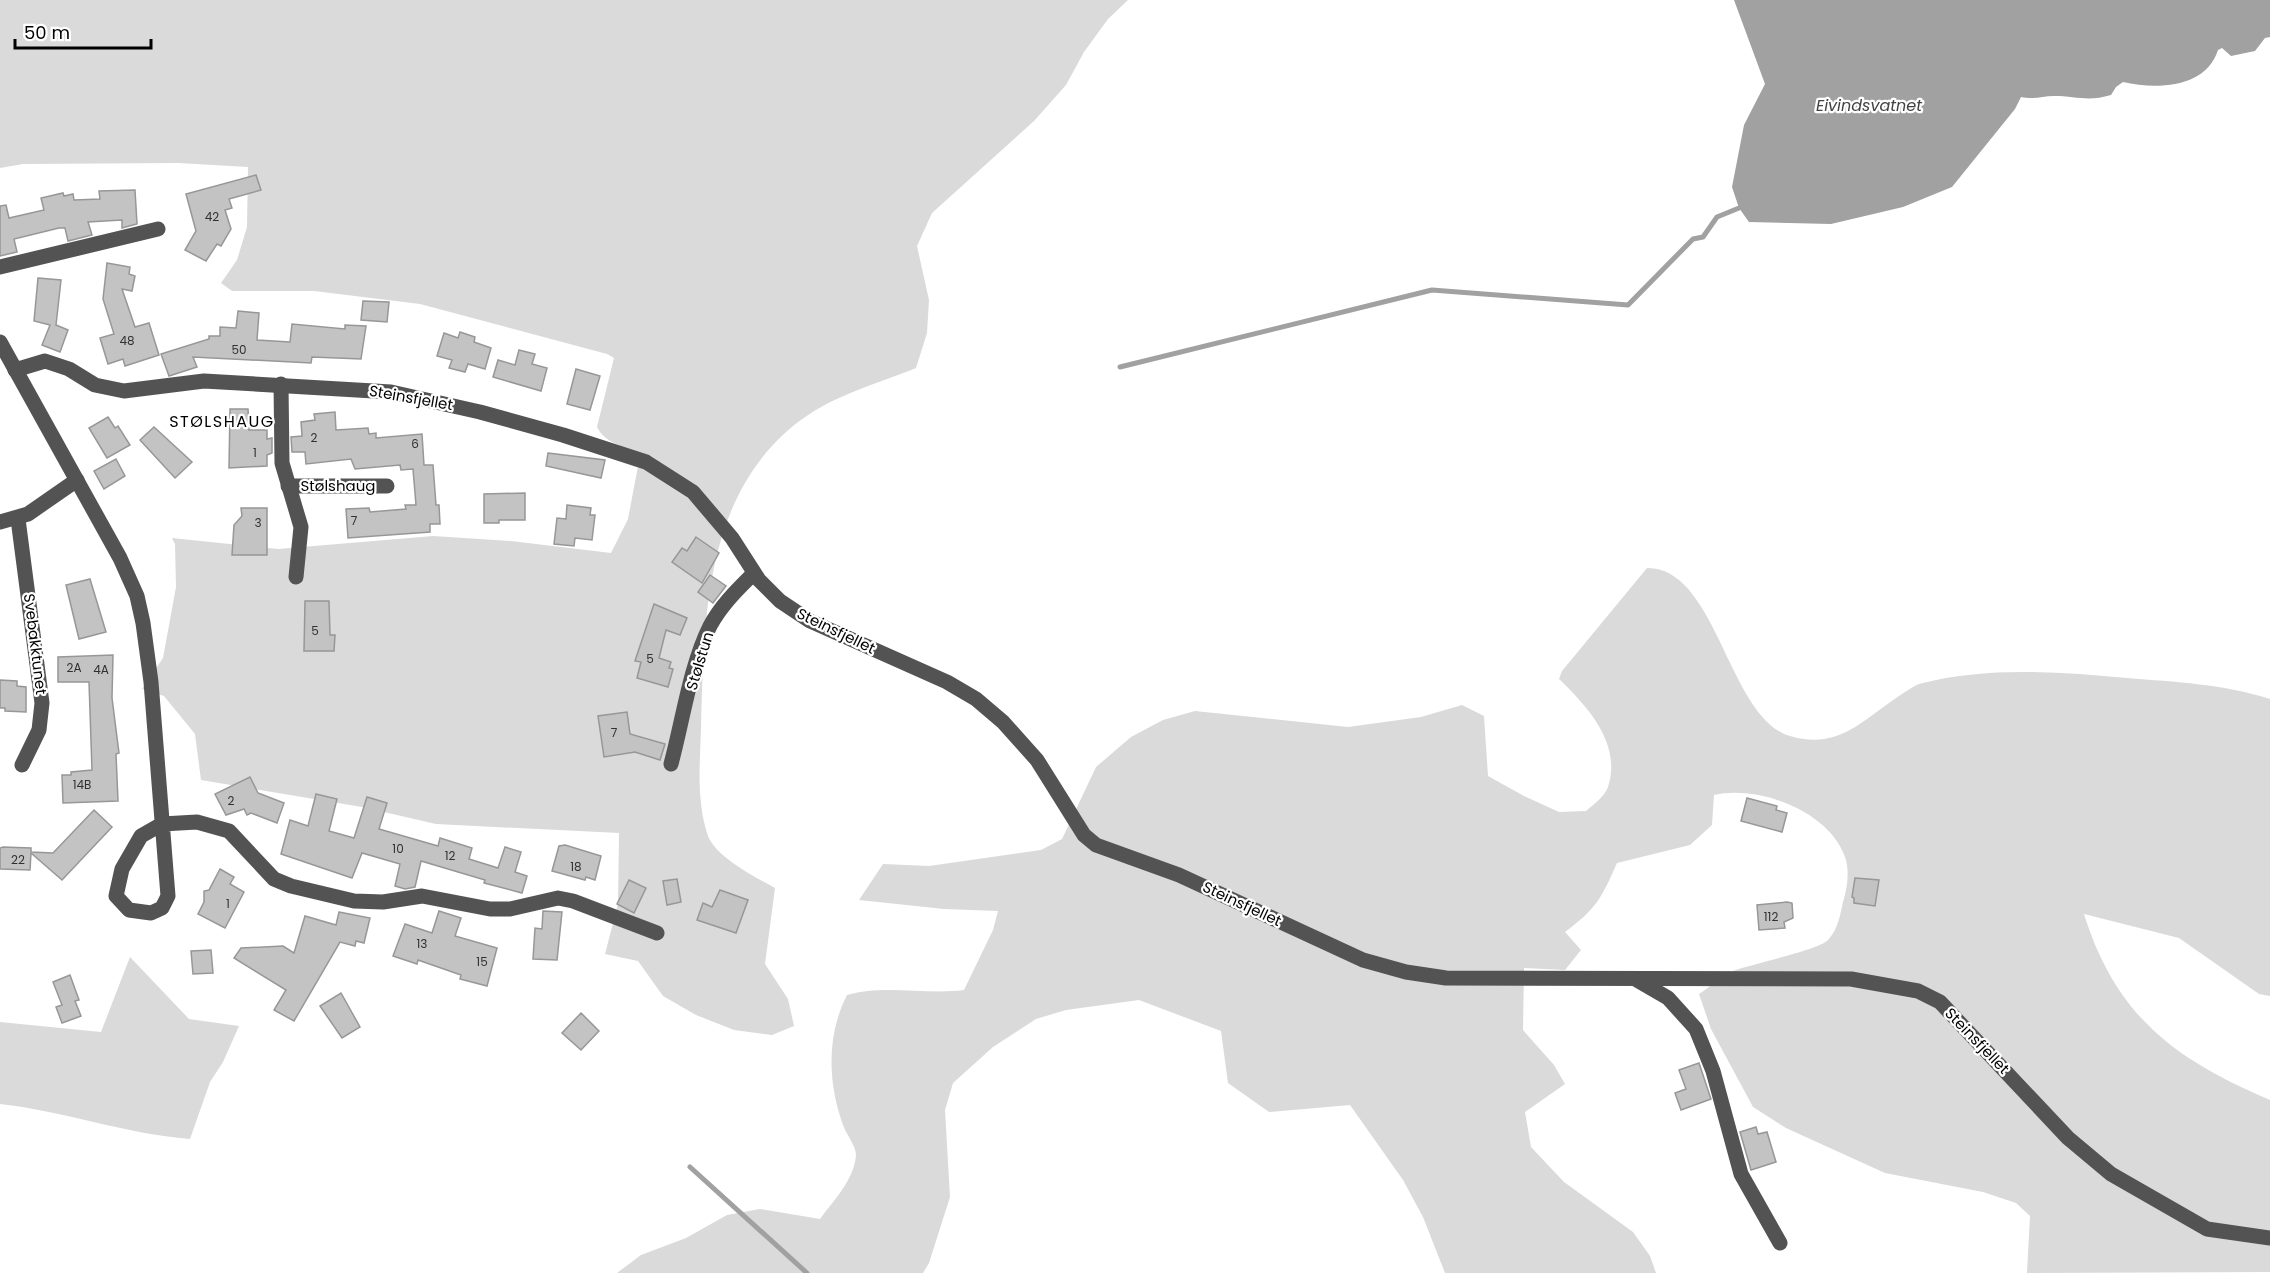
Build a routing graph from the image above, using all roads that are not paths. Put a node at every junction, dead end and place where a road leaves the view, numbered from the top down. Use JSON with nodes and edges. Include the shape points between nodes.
{"nodes":[{"id":1,"x":158,"y":229,"type":"dead end"},
{"id":2,"x":0,"y":267,"type":"edge"},
{"id":3,"x":0,"y":342,"type":"edge"},
{"id":4,"x":15,"y":370,"type":"junction"},
{"id":5,"x":281,"y":384,"type":"junction"},
{"id":6,"x":77,"y":480,"type":"junction"},
{"id":7,"x":288,"y":486,"type":"junction"},
{"id":8,"x":387,"y":486,"type":"dead end"},
{"id":9,"x":18,"y":519,"type":"junction"},
{"id":10,"x":0,"y":522,"type":"edge"},
{"id":11,"x":754,"y":573,"type":"junction"},
{"id":12,"x":296,"y":577,"type":"dead end"},
{"id":13,"x":672,"y":764,"type":"dead end"},
{"id":14,"x":22,"y":765,"type":"dead end"},
{"id":15,"x":162,"y":824,"type":"junction"},
{"id":16,"x":657,"y":933,"type":"dead end"},
{"id":17,"x":1634,"y":979,"type":"junction"},
{"id":18,"x":2270,"y":1238,"type":"edge"},
{"id":19,"x":1780,"y":1243,"type":"dead end"}],
"edges":[{"from":1,"to":2,"type":"street"},
{"from":3,"to":4,"type":"street"},
{"from":4,"to":5,"type":"street","name":"Steinsfjellet","via":[[45,360],[95,385],[124,391],[204,381]]},
{"from":4,"to":6,"type":"street"},
{"from":5,"to":7,"type":"street","name":"Stølshaug","via":[[282,463]]},
{"from":5,"to":11,"type":"street","name":"Steinsfjellet","via":[[391,392],[426,399],[563,435],[646,462],[693,492],[719,521]]},
{"from":6,"to":9,"type":"street"},
{"from":6,"to":15,"type":"street","via":[[137,596],[151,682]]},
{"from":7,"to":8,"type":"street","name":"Stølshaug"},
{"from":7,"to":12,"type":"street","name":"Stølshaug","via":[[301,527]]},
{"from":9,"to":10,"type":"street"},
{"from":9,"to":14,"type":"street","name":"Svebakktunet","via":[[42,703],[39,730]]},
{"from":11,"to":13,"type":"street","name":"Stølstun","via":[[724,604],[710,627]]},
{"from":11,"to":17,"type":"street","name":"Steinsfjellet","via":[[780,601],[810,621],[947,682],[976,699],[1037,760],[1084,835],[1096,845],[1179,875],[1363,960],[1406,972],[1446,978]]},
{"from":15,"to":15,"type":"street","via":[[141,836],[122,868],[116,896],[129,910],[151,913],[162,908],[168,896]]},
{"from":15,"to":16,"type":"street","via":[[197,822],[230,831],[274,879],[354,901],[383,902],[422,896],[510,909],[558,898]]},
{"from":17,"to":18,"type":"street","name":"Steinsfjellet","via":[[1851,979],[1918,991],[1940,1002],[2068,1138],[2111,1174],[2207,1229]]},
{"from":17,"to":19,"type":"street","name":"Steinsfjellet","via":[[1668,998],[1695,1029],[1713,1071],[1741,1174]]}]}
